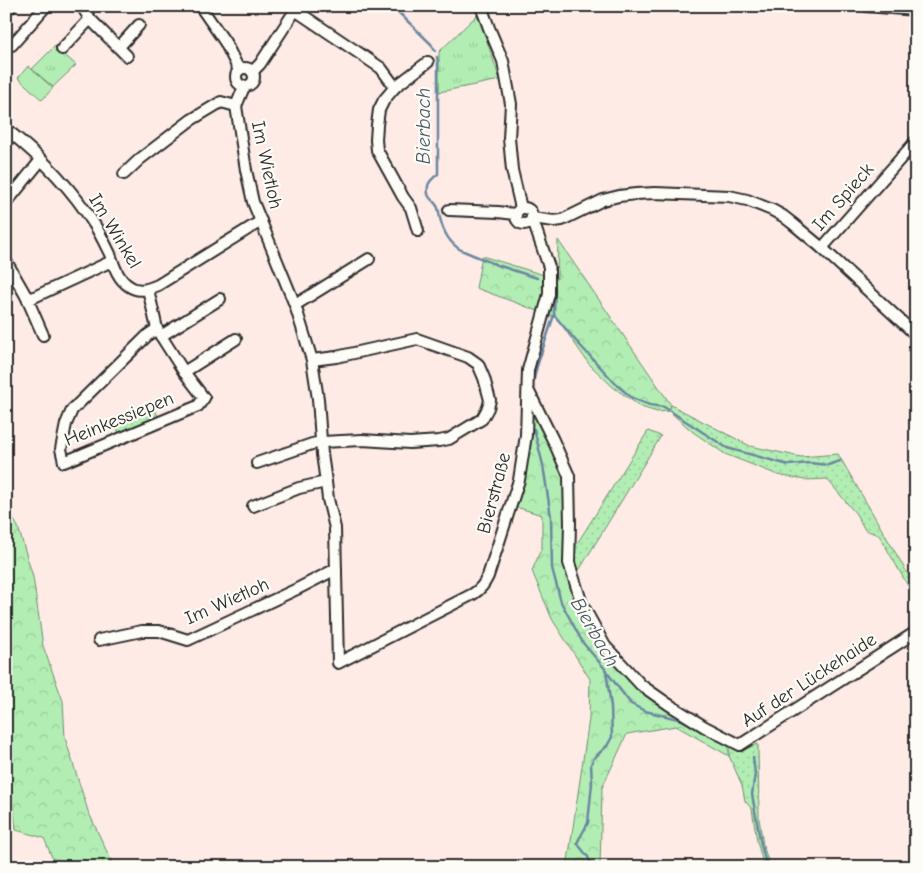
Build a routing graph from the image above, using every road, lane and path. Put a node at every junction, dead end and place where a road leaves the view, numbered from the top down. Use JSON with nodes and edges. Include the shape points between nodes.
{"nodes":[{"id":1,"x":10,"y":6,"type":"edge"},
{"id":2,"x":46,"y":6,"type":"edge"},
{"id":3,"x":200,"y":6,"type":"edge"},
{"id":4,"x":481,"y":6,"type":"edge"},
{"id":5,"x":866,"y":6,"type":"edge"},
{"id":6,"x":83,"y":7,"type":"edge"},
{"id":7,"x":297,"y":8,"type":"edge"},
{"id":8,"x":6,"y":9,"type":"edge"},
{"id":9,"x":916,"y":10,"type":"edge"},
{"id":10,"x":90,"y":19,"type":"junction"},
{"id":11,"x":139,"y":25,"type":"dead end"},
{"id":12,"x":12,"y":44,"type":"dead end"},
{"id":13,"x":119,"y":47,"type":"junction"},
{"id":14,"x":62,"y":49,"type":"dead end"},
{"id":15,"x":127,"y":56,"type":"dead end"},
{"id":16,"x":428,"y":62,"type":"dead end"},
{"id":17,"x":239,"y":70,"type":"junction"},
{"id":18,"x":252,"y":72,"type":"junction"},
{"id":19,"x":244,"y":87,"type":"junction"},
{"id":20,"x":395,"y":87,"type":"junction"},
{"id":21,"x":236,"y":106,"type":"junction"},
{"id":22,"x":6,"y":129,"type":"edge"},
{"id":23,"x":916,"y":141,"type":"edge"},
{"id":24,"x":41,"y":160,"type":"junction"},
{"id":25,"x":124,"y":174,"type":"dead end"},
{"id":26,"x":6,"y":203,"type":"edge"},
{"id":27,"x":449,"y":210,"type":"dead end"},
{"id":28,"x":518,"y":211,"type":"junction"},
{"id":29,"x":532,"y":218,"type":"junction"},
{"id":30,"x":261,"y":221,"type":"junction"},
{"id":31,"x":418,"y":231,"type":"dead end"},
{"id":32,"x":822,"y":248,"type":"junction"},
{"id":33,"x":369,"y":259,"type":"dead end"},
{"id":34,"x":6,"y":261,"type":"edge"},
{"id":35,"x":112,"y":261,"type":"junction"},
{"id":36,"x":148,"y":289,"type":"junction"},
{"id":37,"x":26,"y":296,"type":"junction"},
{"id":38,"x":220,"y":299,"type":"dead end"},
{"id":39,"x":295,"y":305,"type":"junction"},
{"id":40,"x":159,"y":333,"type":"junction"},
{"id":41,"x":43,"y":335,"type":"dead end"},
{"id":42,"x":916,"y":335,"type":"edge"},
{"id":43,"x":236,"y":339,"type":"dead end"},
{"id":44,"x":312,"y":360,"type":"junction"},
{"id":45,"x":184,"y":372,"type":"junction"},
{"id":46,"x":527,"y":389,"type":"junction"},
{"id":47,"x":322,"y":442,"type":"junction"},
{"id":48,"x":257,"y":463,"type":"dead end"},
{"id":49,"x":326,"y":482,"type":"junction"},
{"id":50,"x":253,"y":506,"type":"dead end"},
{"id":51,"x":336,"y":569,"type":"junction"},
{"id":52,"x":916,"y":632,"type":"edge"},
{"id":53,"x":99,"y":640,"type":"dead end"},
{"id":54,"x":338,"y":663,"type":"joint"}],
"edges":[{"from":1,"to":8,"type":"main road"},
{"from":2,"to":12,"type":"street"},
{"from":3,"to":17,"type":"street","via":[[225,42]]},
{"from":4,"to":28,"type":"street","via":[[503,61],[510,104],[509,138]]},
{"from":5,"to":9,"type":"street"},
{"from":6,"to":10,"type":"street"},
{"from":7,"to":18,"type":"street"},
{"from":7,"to":20,"type":"street","via":[[381,68]]},
{"from":10,"to":13,"type":"street"},
{"from":10,"to":14,"type":"street"},
{"from":11,"to":13,"type":"street"},
{"from":13,"to":15,"type":"street"},
{"from":16,"to":20,"type":"street"},
{"from":17,"to":18,"type":"street","via":[[246,68]]},
{"from":17,"to":19,"type":"street","via":[[237,82]]},
{"from":18,"to":19,"type":"street","via":[[252,84]]},
{"from":19,"to":21,"type":"street","name":"Im Wietloh"},
{"from":20,"to":31,"type":"street","via":[[379,110],[377,150],[411,208]]},
{"from":21,"to":25,"type":"street","via":[[221,102],[191,120]]},
{"from":21,"to":30,"type":"street","name":"Im Wietloh","via":[[253,202]]},
{"from":22,"to":24,"type":"street","name":"Im Winkel"},
{"from":23,"to":32,"type":"street","name":"Im Spieck"},
{"from":24,"to":26,"type":"street"},
{"from":24,"to":35,"type":"street","name":"Im Winkel","via":[[74,195],[95,225]]},
{"from":27,"to":28,"type":"street"},
{"from":28,"to":29,"type":"street","via":[[529,210]]},
{"from":29,"to":32,"type":"street","via":[[562,220],[603,200],[627,195],[729,196],[761,205],[783,216]]},
{"from":29,"to":46,"type":"street","name":"Bierstraße","via":[[549,267],[549,294],[528,370]]},
{"from":30,"to":36,"type":"street","name":"Im Winkel"},
{"from":30,"to":39,"type":"street","name":"Im Wietloh"},
{"from":32,"to":42,"type":"street","name":"Im Spieck"},
{"from":33,"to":39,"type":"street"},
{"from":34,"to":37,"type":"street"},
{"from":35,"to":36,"type":"street","name":"Im Winkel","via":[[129,286],[138,290]]},
{"from":35,"to":37,"type":"street","via":[[32,298]]},
{"from":36,"to":40,"type":"street"},
{"from":37,"to":41,"type":"street"},
{"from":38,"to":40,"type":"street"},
{"from":39,"to":44,"type":"street","name":"Im Wietloh"},
{"from":40,"to":45,"type":"street"},
{"from":40,"to":45,"type":"street","name":"Heinkessiepen","via":[[148,335],[72,410],[61,449],[64,462],[198,406],[204,398]]},
{"from":43,"to":45,"type":"street"},
{"from":44,"to":47,"type":"street","name":"Im Wietloh"},
{"from":44,"to":47,"type":"street","via":[[417,339],[468,356],[478,364],[490,400],[482,419],[449,439]]},
{"from":46,"to":52,"type":"street","name":"Auf der Lückehaide","via":[[569,476],[568,563],[582,604],[605,646],[641,685],[668,704],[740,745]]},
{"from":46,"to":54,"type":"street","name":"Bierstraße","via":[[526,436],[519,480],[484,585],[473,594]]},
{"from":47,"to":48,"type":"street"},
{"from":47,"to":49,"type":"street","name":"Im Wietloh"},
{"from":49,"to":50,"type":"street","via":[[299,488]]},
{"from":49,"to":51,"type":"street","name":"Im Wietloh","via":[[335,528]]},
{"from":51,"to":53,"type":"street","name":"Im Wietloh","via":[[188,640],[159,631],[142,631]]},
{"from":51,"to":54,"type":"street","name":"Im Wietloh"}]}
